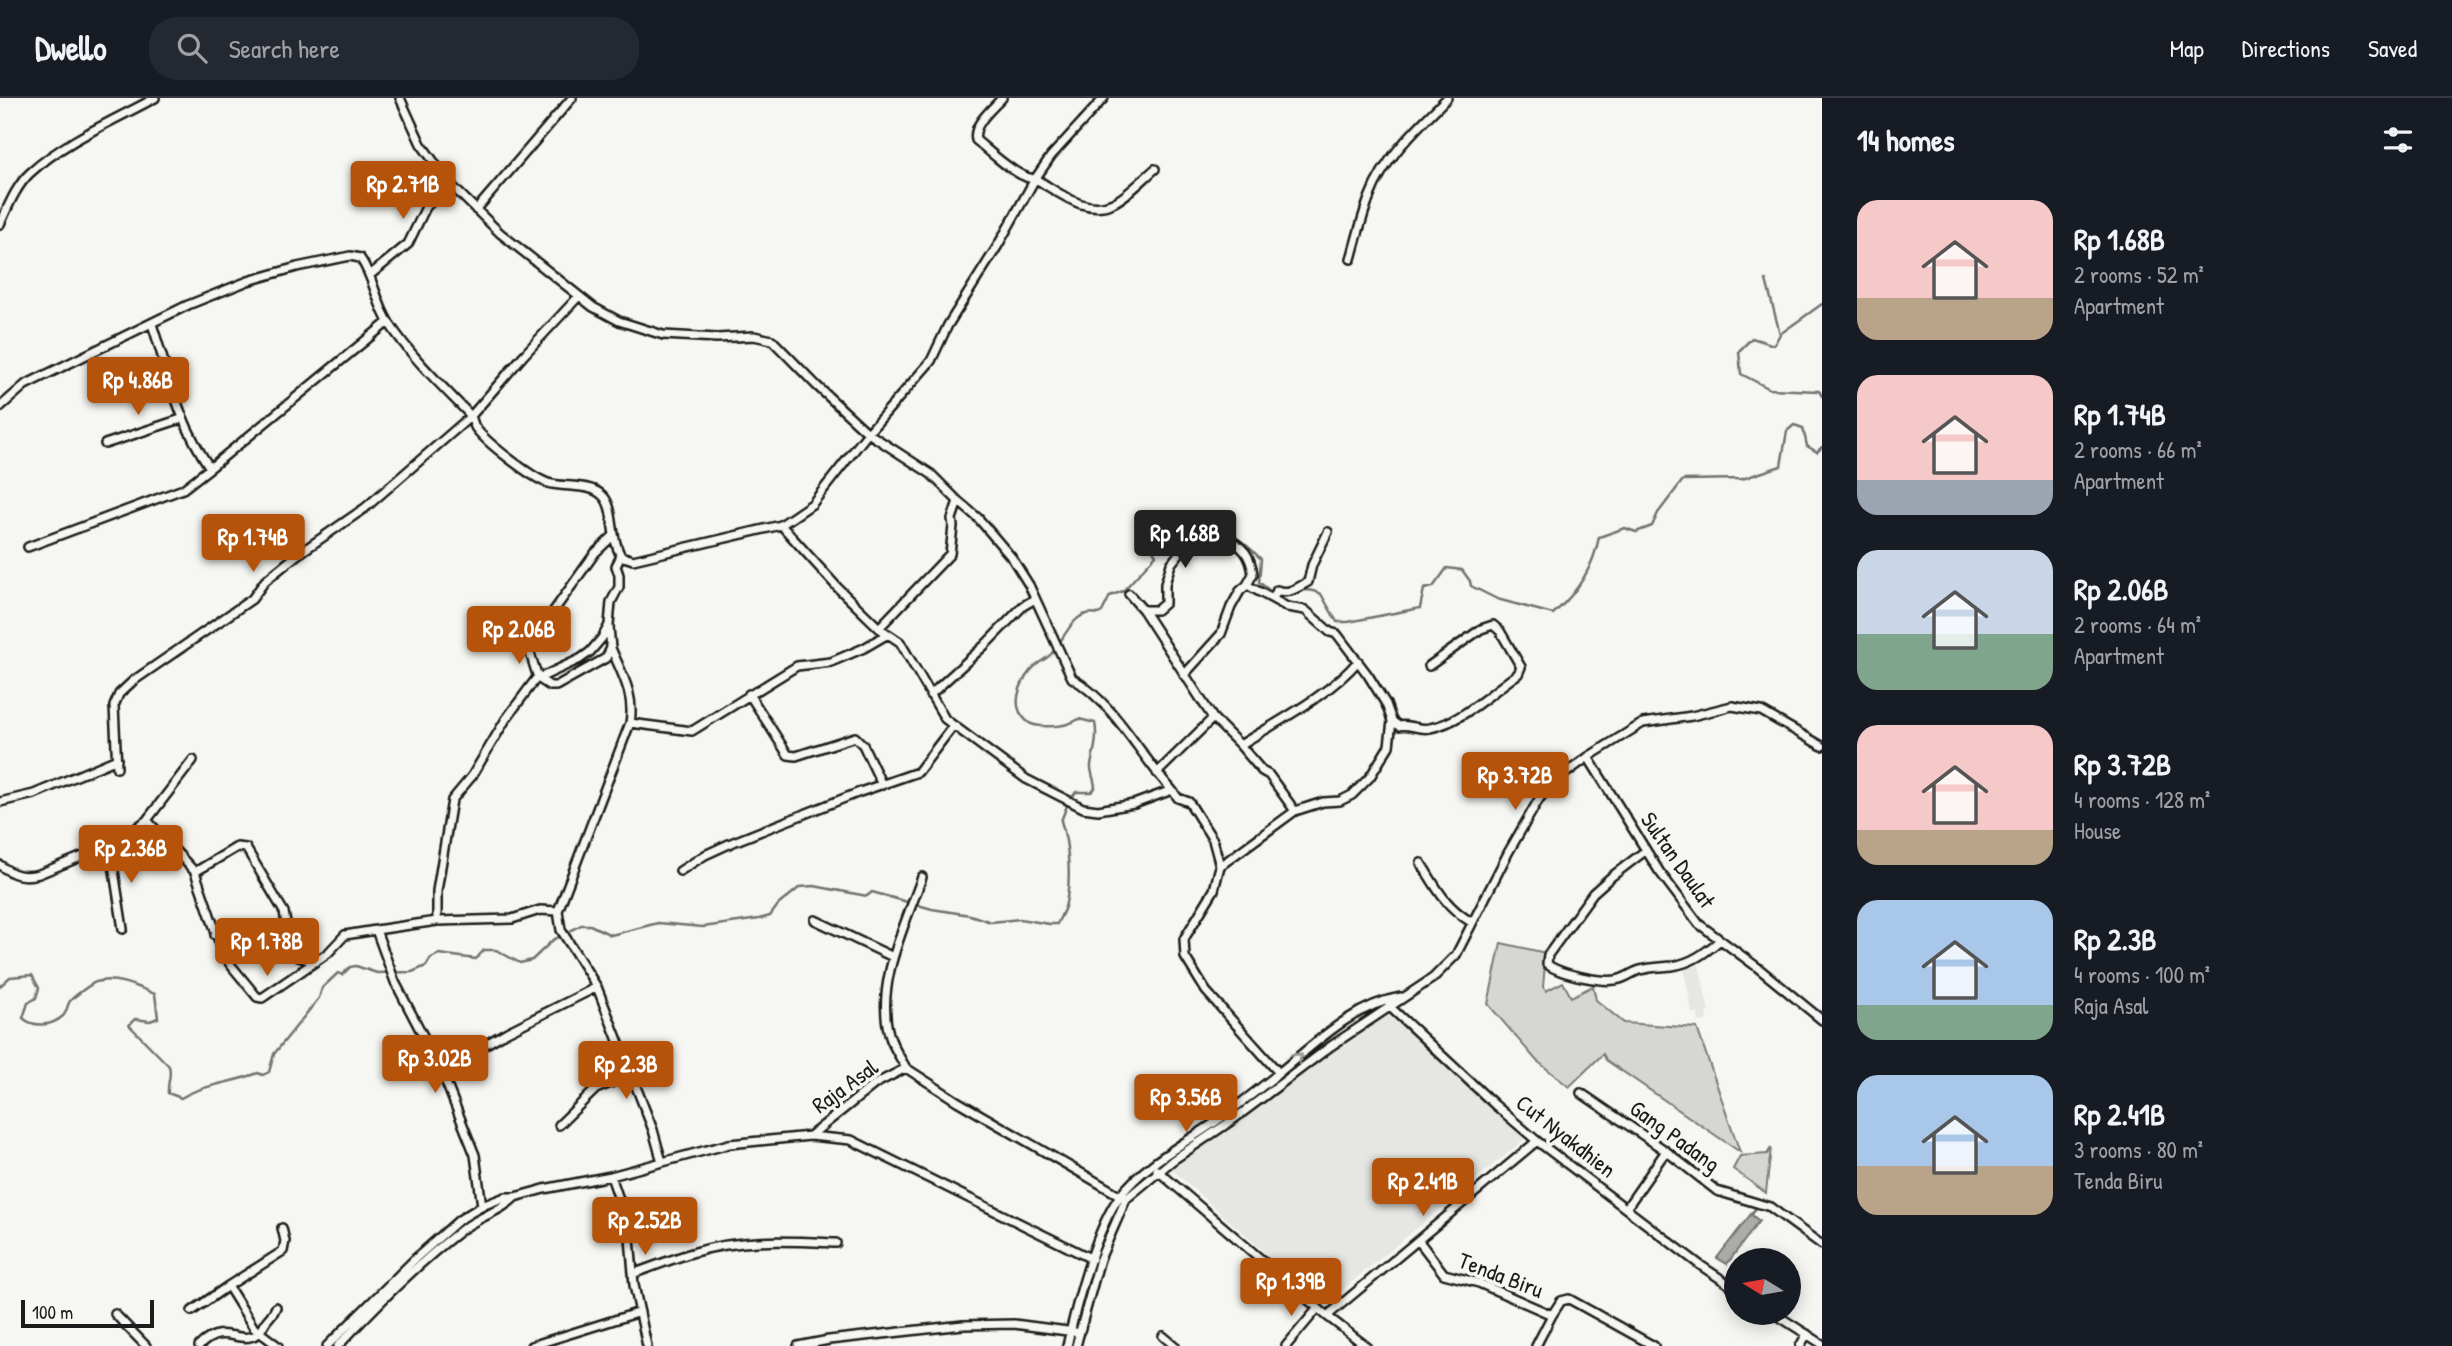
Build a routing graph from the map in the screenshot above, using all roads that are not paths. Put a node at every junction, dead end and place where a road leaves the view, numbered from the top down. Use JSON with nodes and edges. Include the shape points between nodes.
{"nodes":[{"id":1,"x":155,"y":98,"type":"edge"},
{"id":2,"x":400,"y":98,"type":"edge"},
{"id":3,"x":572,"y":98,"type":"edge"},
{"id":4,"x":1002,"y":98,"type":"edge"},
{"id":5,"x":1104,"y":98,"type":"edge"},
{"id":6,"x":1447,"y":98,"type":"edge"},
{"id":7,"x":1155,"y":169,"type":"dead end"},
{"id":8,"x":1035,"y":179,"type":"junction"},
{"id":9,"x":450,"y":184,"type":"junction"},
{"id":10,"x":476,"y":209,"type":"junction"},
{"id":11,"x":0,"y":224,"type":"edge"},
{"id":12,"x":1351,"y":259,"type":"dead end"},
{"id":13,"x":370,"y":275,"type":"junction"},
{"id":14,"x":579,"y":296,"type":"junction"},
{"id":15,"x":388,"y":322,"type":"junction"},
{"id":16,"x":152,"y":324,"type":"junction"},
{"id":17,"x":0,"y":407,"type":"edge"},
{"id":18,"x":471,"y":416,"type":"junction"},
{"id":19,"x":181,"y":419,"type":"junction"},
{"id":20,"x":868,"y":433,"type":"junction"},
{"id":21,"x":105,"y":444,"type":"dead end"},
{"id":22,"x":209,"y":468,"type":"junction"},
{"id":23,"x":958,"y":501,"type":"junction"},
{"id":24,"x":781,"y":525,"type":"junction"},
{"id":25,"x":1328,"y":532,"type":"dead end"},
{"id":26,"x":612,"y":537,"type":"junction"},
{"id":27,"x":28,"y":547,"type":"dead end"},
{"id":28,"x":621,"y":556,"type":"junction"},
{"id":29,"x":1247,"y":584,"type":"junction"},
{"id":30,"x":1129,"y":594,"type":"dead end"},
{"id":31,"x":1035,"y":599,"type":"junction"},
{"id":32,"x":1273,"y":599,"type":"junction"},
{"id":33,"x":1143,"y":610,"type":"junction"},
{"id":34,"x":608,"y":625,"type":"junction"},
{"id":35,"x":879,"y":628,"type":"junction"},
{"id":36,"x":888,"y":634,"type":"junction"},
{"id":37,"x":611,"y":648,"type":"junction"},
{"id":38,"x":1358,"y":661,"type":"junction"},
{"id":39,"x":1429,"y":666,"type":"dead end"},
{"id":40,"x":1184,"y":675,"type":"junction"},
{"id":41,"x":538,"y":678,"type":"junction"},
{"id":42,"x":749,"y":694,"type":"junction"},
{"id":43,"x":930,"y":695,"type":"junction"},
{"id":44,"x":1213,"y":718,"type":"junction"},
{"id":45,"x":1392,"y":721,"type":"junction"},
{"id":46,"x":630,"y":723,"type":"junction"},
{"id":47,"x":953,"y":726,"type":"junction"},
{"id":48,"x":1240,"y":745,"type":"junction"},
{"id":49,"x":1822,"y":747,"type":"edge"},
{"id":50,"x":1588,"y":757,"type":"junction"},
{"id":51,"x":192,"y":760,"type":"dead end"},
{"id":52,"x":1157,"y":774,"type":"junction"},
{"id":53,"x":882,"y":785,"type":"junction"},
{"id":54,"x":1172,"y":790,"type":"junction"},
{"id":55,"x":0,"y":803,"type":"edge"},
{"id":56,"x":1294,"y":811,"type":"junction"},
{"id":57,"x":147,"y":820,"type":"junction"},
{"id":58,"x":110,"y":845,"type":"junction"},
{"id":59,"x":1646,"y":851,"type":"junction"},
{"id":60,"x":1421,"y":863,"type":"dead end"},
{"id":61,"x":0,"y":865,"type":"edge"},
{"id":62,"x":1220,"y":866,"type":"junction"},
{"id":63,"x":680,"y":871,"type":"dead end"},
{"id":64,"x":195,"y":872,"type":"junction"},
{"id":65,"x":922,"y":877,"type":"dead end"},
{"id":66,"x":558,"y":911,"type":"junction"},
{"id":67,"x":815,"y":920,"type":"dead end"},
{"id":68,"x":437,"y":921,"type":"junction"},
{"id":69,"x":1471,"y":922,"type":"junction"},
{"id":70,"x":123,"y":929,"type":"dead end"},
{"id":71,"x":376,"y":930,"type":"junction"},
{"id":72,"x":215,"y":935,"type":"junction"},
{"id":73,"x":1720,"y":941,"type":"junction"},
{"id":74,"x":291,"y":951,"type":"junction"},
{"id":75,"x":893,"y":957,"type":"junction"},
{"id":76,"x":314,"y":961,"type":"junction"},
{"id":77,"x":597,"y":987,"type":"junction"},
{"id":78,"x":1401,"y":997,"type":"junction"},
{"id":79,"x":1384,"y":1000,"type":"junction"},
{"id":80,"x":1391,"y":1008,"type":"junction"},
{"id":81,"x":1822,"y":1020,"type":"edge"},
{"id":82,"x":906,"y":1068,"type":"junction"},
{"id":83,"x":441,"y":1070,"type":"junction"},
{"id":84,"x":1279,"y":1073,"type":"junction"},
{"id":85,"x":631,"y":1075,"type":"junction"},
{"id":86,"x":1581,"y":1093,"type":"dead end"},
{"id":87,"x":559,"y":1125,"type":"dead end"},
{"id":88,"x":810,"y":1136,"type":"junction"},
{"id":89,"x":1537,"y":1141,"type":"junction"},
{"id":90,"x":1666,"y":1151,"type":"junction"},
{"id":91,"x":662,"y":1162,"type":"junction"},
{"id":92,"x":1152,"y":1165,"type":"junction"},
{"id":93,"x":1159,"y":1171,"type":"junction"},
{"id":94,"x":611,"y":1176,"type":"junction"},
{"id":95,"x":516,"y":1197,"type":"junction"},
{"id":96,"x":1123,"y":1198,"type":"junction"},
{"id":97,"x":482,"y":1206,"type":"junction"},
{"id":98,"x":1627,"y":1207,"type":"junction"},
{"id":99,"x":282,"y":1228,"type":"dead end"},
{"id":100,"x":1104,"y":1237,"type":"junction"},
{"id":101,"x":1418,"y":1240,"type":"junction"},
{"id":102,"x":836,"y":1243,"type":"dead end"},
{"id":103,"x":1822,"y":1245,"type":"edge"},
{"id":104,"x":1092,"y":1259,"type":"junction"},
{"id":105,"x":632,"y":1273,"type":"junction"},
{"id":106,"x":1724,"y":1281,"type":"edge"},
{"id":107,"x":228,"y":1286,"type":"junction"},
{"id":108,"x":276,"y":1307,"type":"dead end"},
{"id":109,"x":1318,"y":1308,"type":"junction"},
{"id":110,"x":192,"y":1311,"type":"dead end"},
{"id":111,"x":640,"y":1312,"type":"junction"},
{"id":112,"x":115,"y":1314,"type":"dead end"},
{"id":113,"x":1552,"y":1315,"type":"junction"},
{"id":114,"x":1327,"y":1316,"type":"junction"},
{"id":115,"x":1793,"y":1325,"type":"edge"},
{"id":116,"x":1075,"y":1332,"type":"junction"},
{"id":117,"x":258,"y":1334,"type":"junction"},
{"id":118,"x":1807,"y":1334,"type":"junction"},
{"id":119,"x":1163,"y":1336,"type":"dead end"},
{"id":120,"x":829,"y":1343,"type":"edge"},
{"id":121,"x":1822,"y":1344,"type":"edge"},
{"id":122,"x":146,"y":1346,"type":"edge"},
{"id":123,"x":199,"y":1346,"type":"edge"},
{"id":124,"x":278,"y":1346,"type":"edge"},
{"id":125,"x":327,"y":1346,"type":"edge"},
{"id":126,"x":338,"y":1346,"type":"edge"},
{"id":127,"x":531,"y":1346,"type":"edge"},
{"id":128,"x":647,"y":1346,"type":"edge"},
{"id":129,"x":798,"y":1346,"type":"edge"},
{"id":130,"x":1068,"y":1346,"type":"edge"},
{"id":131,"x":1076,"y":1346,"type":"edge"},
{"id":132,"x":1175,"y":1346,"type":"edge"},
{"id":133,"x":1286,"y":1346,"type":"edge"},
{"id":134,"x":1366,"y":1346,"type":"edge"},
{"id":135,"x":1536,"y":1346,"type":"edge"},
{"id":136,"x":1654,"y":1346,"type":"edge"},
{"id":137,"x":1800,"y":1346,"type":"edge"}],
"edges":[{"from":1,"to":11,"type":"street","via":[[63,148],[29,174]]},
{"from":2,"to":9,"type":"street","via":[[421,144]]},
{"from":3,"to":10,"type":"street"},
{"from":4,"to":8,"type":"street","via":[[975,137],[1023,176]]},
{"from":5,"to":8,"type":"street"},
{"from":6,"to":12,"type":"street","via":[[1381,174]]},
{"from":7,"to":8,"type":"street","via":[[1125,195],[1101,206],[1070,200]]},
{"from":8,"to":20,"type":"street","via":[[931,361]]},
{"from":9,"to":10,"type":"street"},
{"from":9,"to":13,"type":"street","via":[[426,207],[408,244]]},
{"from":10,"to":14,"type":"street"},
{"from":13,"to":15,"type":"street"},
{"from":13,"to":16,"type":"street","via":[[360,258],[337,258],[248,281]]},
{"from":14,"to":18,"type":"street"},
{"from":14,"to":20,"type":"street","via":[[619,321],[647,331],[681,337],[772,340]]},
{"from":15,"to":18,"type":"street"},
{"from":15,"to":22,"type":"street"},
{"from":16,"to":17,"type":"street","via":[[24,385]]},
{"from":16,"to":19,"type":"street"},
{"from":18,"to":26,"type":"street","via":[[474,426],[490,441],[540,480],[601,495],[609,506]]},
{"from":18,"to":55,"type":"street","via":[[365,508],[265,581],[252,599],[119,694],[114,706],[117,764]]},
{"from":19,"to":21,"type":"street"},
{"from":19,"to":22,"type":"street"},
{"from":20,"to":23,"type":"street","via":[[931,474]]},
{"from":20,"to":24,"type":"street","via":[[812,504]]},
{"from":22,"to":27,"type":"street","via":[[183,489]]},
{"from":23,"to":31,"type":"street","via":[[1012,558]]},
{"from":23,"to":35,"type":"street","via":[[950,554]]},
{"from":24,"to":28,"type":"street","via":[[633,560]]},
{"from":24,"to":35,"type":"street"},
{"from":25,"to":32,"type":"street","via":[[1308,582],[1284,593],[1277,590]]},
{"from":26,"to":28,"type":"street"},
{"from":26,"to":41,"type":"street","via":[[595,553],[528,647]]},
{"from":28,"to":34,"type":"street","via":[[615,566],[619,587],[611,602]]},
{"from":29,"to":32,"type":"street"},
{"from":29,"to":33,"type":"street","via":[[1253,574],[1245,551],[1207,530],[1197,531],[1171,564],[1165,603],[1157,610]]},
{"from":29,"to":40,"type":"street","via":[[1231,607],[1221,634]]},
{"from":30,"to":33,"type":"street"},
{"from":31,"to":43,"type":"street"},
{"from":31,"to":52,"type":"street","via":[[1072,678],[1109,707]]},
{"from":32,"to":38,"type":"street","via":[[1306,610],[1337,634]]},
{"from":33,"to":40,"type":"street"},
{"from":34,"to":37,"type":"street"},
{"from":34,"to":41,"type":"street","via":[[590,652]]},
{"from":35,"to":36,"type":"street"},
{"from":36,"to":42,"type":"street","via":[[831,662],[797,666]]},
{"from":36,"to":43,"type":"street","via":[[900,642]]},
{"from":37,"to":41,"type":"street","via":[[606,658],[562,685],[550,686]]},
{"from":37,"to":46,"type":"street","via":[[630,690]]},
{"from":38,"to":45,"type":"street"},
{"from":38,"to":48,"type":"street","via":[[1349,673],[1299,709]]},
{"from":39,"to":45,"type":"street","via":[[1493,625],[1521,667],[1518,674],[1459,716],[1433,728],[1399,726]]},
{"from":40,"to":44,"type":"street"},
{"from":41,"to":68,"type":"street","via":[[452,800]]},
{"from":42,"to":46,"type":"street","via":[[692,731]]},
{"from":42,"to":53,"type":"street","via":[[788,755],[796,757],[855,737]]},
{"from":43,"to":47,"type":"street"},
{"from":44,"to":48,"type":"street"},
{"from":44,"to":52,"type":"street"},
{"from":45,"to":56,"type":"street","via":[[1389,746],[1363,786],[1340,801]]},
{"from":46,"to":66,"type":"street"},
{"from":47,"to":53,"type":"street","via":[[918,772]]},
{"from":47,"to":54,"type":"street","via":[[1026,779],[1083,808],[1111,809]]},
{"from":48,"to":56,"type":"street"},
{"from":49,"to":50,"type":"street","via":[[1761,711],[1741,706],[1643,723]]},
{"from":50,"to":59,"type":"street","name":"Sultan Daulat"},
{"from":50,"to":69,"type":"street","via":[[1539,799]]},
{"from":51,"to":57,"type":"street"},
{"from":52,"to":54,"type":"street"},
{"from":53,"to":63,"type":"street","via":[[731,843]]},
{"from":54,"to":62,"type":"street","via":[[1189,802],[1213,840]]},
{"from":56,"to":62,"type":"street"},
{"from":57,"to":58,"type":"street"},
{"from":57,"to":64,"type":"street"},
{"from":58,"to":61,"type":"street","via":[[28,877]]},
{"from":58,"to":70,"type":"street"},
{"from":59,"to":73,"type":"street","name":"Sultan Daulat","via":[[1692,916]]},
{"from":59,"to":73,"type":"street","via":[[1593,893],[1548,955],[1547,964],[1611,981],[1639,970],[1692,960]]},
{"from":60,"to":69,"type":"street","via":[[1443,899]]},
{"from":62,"to":84,"type":"street","via":[[1214,890],[1184,939],[1185,957],[1206,991]]},
{"from":64,"to":72,"type":"street"},
{"from":64,"to":74,"type":"street","via":[[237,847],[246,848],[284,912]]},
{"from":65,"to":75,"type":"street"},
{"from":66,"to":68,"type":"street","via":[[540,910],[512,919]]},
{"from":66,"to":77,"type":"street","via":[[561,930]]},
{"from":67,"to":75,"type":"street"},
{"from":68,"to":71,"type":"street"},
{"from":69,"to":78,"type":"street","via":[[1456,955],[1433,978]]},
{"from":71,"to":76,"type":"street","via":[[345,935]]},
{"from":71,"to":83,"type":"street","via":[[395,982]]},
{"from":72,"to":74,"type":"street","via":[[241,936],[274,950]]},
{"from":72,"to":76,"type":"street","via":[[230,964],[259,999]]},
{"from":73,"to":81,"type":"street","name":"Sultan Daulat"},
{"from":74,"to":76,"type":"street"},
{"from":75,"to":82,"type":"street","via":[[886,1015],[890,1038]]},
{"from":77,"to":83,"type":"street"},
{"from":77,"to":85,"type":"street"},
{"from":78,"to":79,"type":"street"},
{"from":78,"to":80,"type":"street"},
{"from":79,"to":80,"type":"street","name":"Cut Nyakdhien"},
{"from":84,"to":79,"type":"street","one_way":true,"via":[[1324,1035]]},
{"from":80,"to":89,"type":"street","name":"Cut Nyakdhien"},
{"from":80,"to":93,"type":"street","via":[[1363,1023]]},
{"from":82,"to":88,"type":"street","name":"Raja Asal","via":[[875,1084]]},
{"from":82,"to":96,"type":"street","name":"Raja Asal"},
{"from":83,"to":97,"type":"street","via":[[475,1155]]},
{"from":84,"to":92,"type":"street"},
{"from":85,"to":87,"type":"street","via":[[596,1088]]},
{"from":85,"to":91,"type":"street"},
{"from":86,"to":90,"type":"street","name":"Gang Padang"},
{"from":88,"to":91,"type":"street","name":"Raja Asal","via":[[729,1144]]},
{"from":88,"to":104,"type":"street","via":[[851,1140]]},
{"from":89,"to":98,"type":"street","name":"Cut Nyakdhien"},
{"from":89,"to":101,"type":"street"},
{"from":90,"to":98,"type":"street"},
{"from":90,"to":103,"type":"street","name":"Gang Padang","via":[[1717,1191],[1769,1208]]},
{"from":91,"to":94,"type":"street","name":"Raja Asal"},
{"from":92,"to":93,"type":"street"},
{"from":92,"to":96,"type":"street"},
{"from":93,"to":96,"type":"street"},
{"from":93,"to":109,"type":"street"},
{"from":94,"to":95,"type":"street","name":"Raja Asal"},
{"from":94,"to":105,"type":"street","via":[[626,1220]]},
{"from":95,"to":97,"type":"street","name":"Raja Asal"},
{"from":95,"to":126,"type":"street","name":"Raja Asal","via":[[458,1232]]},
{"from":96,"to":100,"type":"street"},
{"from":97,"to":125,"type":"street","name":"Raja Asal","via":[[416,1258]]},
{"from":98,"to":106,"type":"street","name":"Cut Nyakdhien"},
{"from":99,"to":107,"type":"street","via":[[283,1251]]},
{"from":100,"to":104,"type":"street"},
{"from":100,"to":116,"type":"street"},
{"from":101,"to":113,"type":"street","name":"Tenda Biru","via":[[1444,1274],[1479,1283]]},
{"from":101,"to":114,"type":"street"},
{"from":102,"to":105,"type":"street","via":[[764,1241],[715,1248]]},
{"from":104,"to":116,"type":"street"},
{"from":105,"to":111,"type":"street"},
{"from":107,"to":110,"type":"street"},
{"from":107,"to":117,"type":"street"},
{"from":108,"to":117,"type":"street"},
{"from":109,"to":114,"type":"street"},
{"from":109,"to":133,"type":"street"},
{"from":111,"to":127,"type":"street"},
{"from":111,"to":128,"type":"street"},
{"from":112,"to":122,"type":"street"},
{"from":113,"to":135,"type":"street","name":"Tenda Biru"},
{"from":113,"to":136,"type":"street","via":[[1561,1301],[1569,1299]]},
{"from":114,"to":134,"type":"street"},
{"from":115,"to":118,"type":"street"},
{"from":116,"to":120,"type":"street","via":[[983,1324]]},
{"from":116,"to":130,"type":"street"},
{"from":116,"to":131,"type":"street"},
{"from":117,"to":123,"type":"street","via":[[244,1343],[214,1336]]},
{"from":117,"to":124,"type":"street"},
{"from":118,"to":121,"type":"street"},
{"from":118,"to":137,"type":"street"},
{"from":119,"to":132,"type":"street"},
{"from":120,"to":129,"type":"street"}]}
